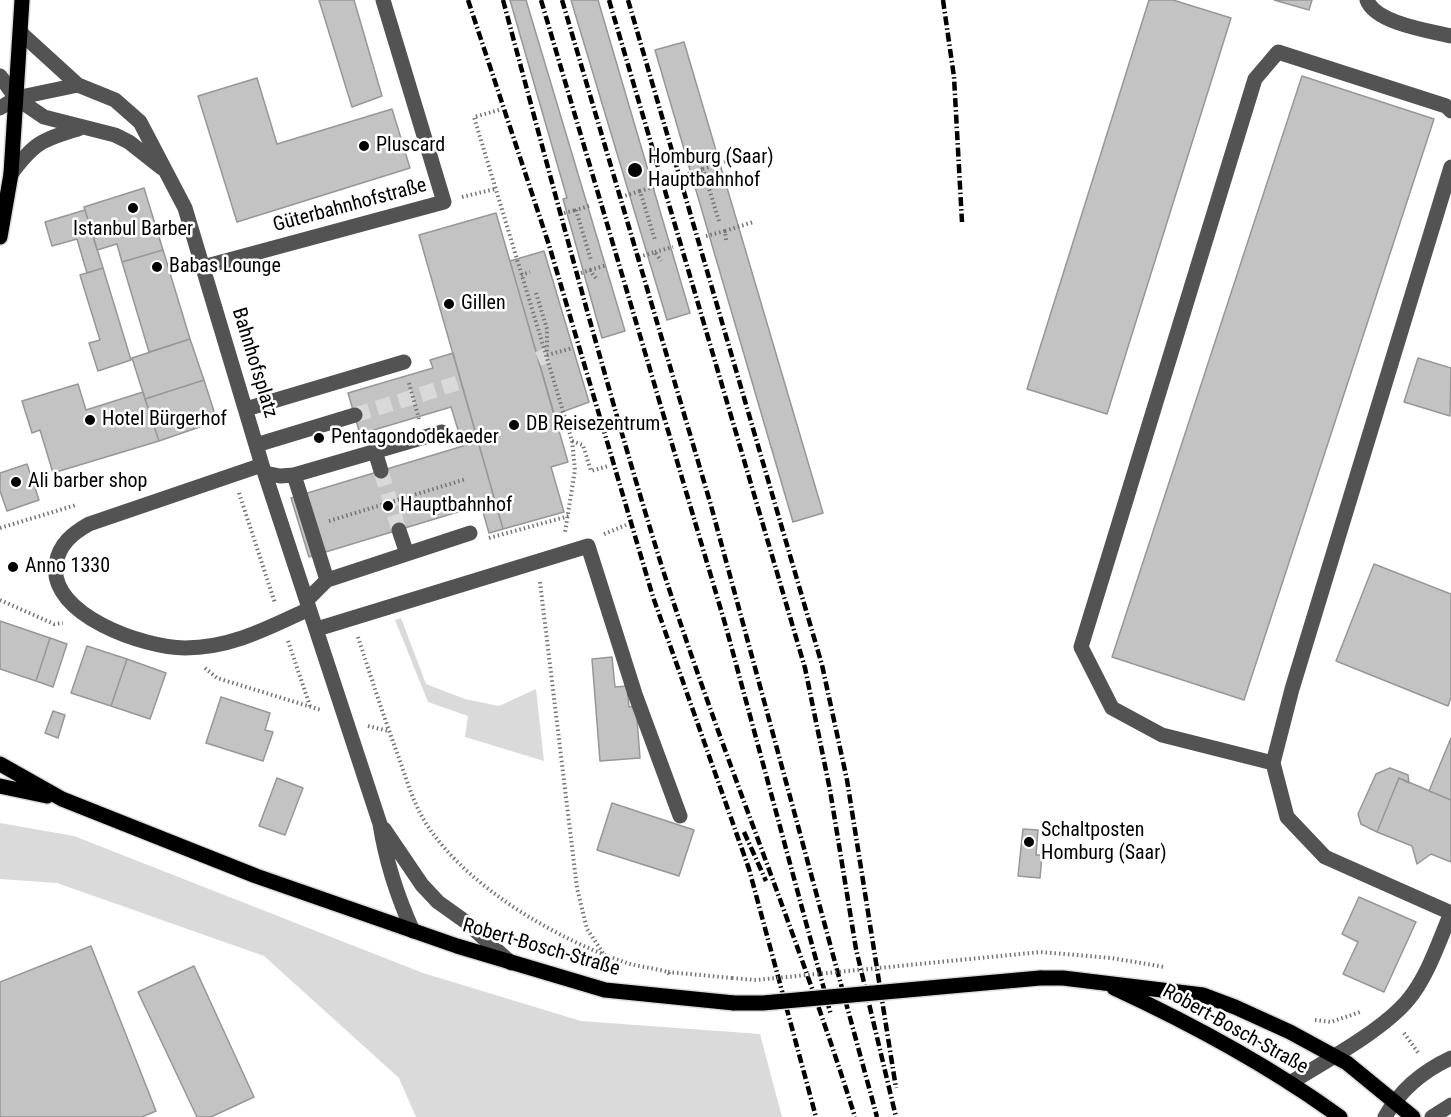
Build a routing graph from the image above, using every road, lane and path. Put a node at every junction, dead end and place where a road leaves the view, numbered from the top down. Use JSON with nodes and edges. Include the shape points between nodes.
{"nodes":[{"id":1,"x":22,"y":0,"type":"edge"},
{"id":2,"x":383,"y":0,"type":"edge"},
{"id":3,"x":1367,"y":0,"type":"edge"},
{"id":4,"x":22,"y":34,"type":"junction"},
{"id":5,"x":1451,"y":36,"type":"edge"},
{"id":6,"x":0,"y":76,"type":"edge"},
{"id":7,"x":78,"y":84,"type":"junction"},
{"id":8,"x":16,"y":98,"type":"junction"},
{"id":9,"x":0,"y":108,"type":"edge"},
{"id":10,"x":499,"y":110,"type":"dead end"},
{"id":11,"x":1451,"y":111,"type":"edge"},
{"id":12,"x":81,"y":128,"type":"junction"},
{"id":13,"x":735,"y":159,"type":"dead end"},
{"id":14,"x":1451,"y":167,"type":"edge"},
{"id":15,"x":703,"y":169,"type":"junction"},
{"id":16,"x":166,"y":172,"type":"junction"},
{"id":17,"x":11,"y":174,"type":"junction"},
{"id":18,"x":688,"y":174,"type":"dead end"},
{"id":19,"x":654,"y":187,"type":"dead end"},
{"id":20,"x":496,"y":189,"type":"junction"},
{"id":21,"x":640,"y":191,"type":"junction"},
{"id":22,"x":621,"y":197,"type":"dead end"},
{"id":23,"x":444,"y":202,"type":"junction"},
{"id":24,"x":589,"y":206,"type":"dead end"},
{"id":25,"x":576,"y":210,"type":"junction"},
{"id":26,"x":564,"y":213,"type":"dead end"},
{"id":27,"x":719,"y":221,"type":"dead end"},
{"id":28,"x":753,"y":222,"type":"dead end"},
{"id":29,"x":725,"y":231,"type":"junction"},
{"id":30,"x":706,"y":236,"type":"dead end"},
{"id":31,"x":0,"y":237,"type":"edge"},
{"id":32,"x":655,"y":240,"type":"dead end"},
{"id":33,"x":726,"y":240,"type":"dead end"},
{"id":34,"x":673,"y":247,"type":"dead end"},
{"id":35,"x":655,"y":252,"type":"junction"},
{"id":36,"x":639,"y":257,"type":"dead end"},
{"id":37,"x":591,"y":260,"type":"dead end"},
{"id":38,"x":661,"y":261,"type":"dead end"},
{"id":39,"x":607,"y":265,"type":"dead end"},
{"id":40,"x":203,"y":267,"type":"junction"},
{"id":41,"x":590,"y":270,"type":"junction"},
{"id":42,"x":530,"y":272,"type":"dead end"},
{"id":43,"x":581,"y":273,"type":"dead end"},
{"id":44,"x":521,"y":275,"type":"junction"},
{"id":45,"x":597,"y":280,"type":"dead end"},
{"id":46,"x":536,"y":293,"type":"dead end"},
{"id":47,"x":573,"y":348,"type":"dead end"},
{"id":48,"x":547,"y":356,"type":"junction"},
{"id":49,"x":404,"y":362,"type":"joint"},
{"id":50,"x":246,"y":409,"type":"junction"},
{"id":51,"x":355,"y":415,"type":"tunnel mouth"},
{"id":52,"x":442,"y":432,"type":"dead end"},
{"id":53,"x":423,"y":437,"type":"junction"},
{"id":54,"x":572,"y":441,"type":"junction"},
{"id":55,"x":256,"y":445,"type":"junction"},
{"id":56,"x":375,"y":451,"type":"junction"},
{"id":57,"x":608,"y":466,"type":"dead end"},
{"id":58,"x":264,"y":469,"type":"junction"},
{"id":59,"x":381,"y":471,"type":"tunnel mouth"},
{"id":60,"x":234,"y":475,"type":"junction"},
{"id":61,"x":294,"y":475,"type":"junction"},
{"id":62,"x":466,"y":479,"type":"dead end"},
{"id":63,"x":626,"y":525,"type":"dead end"},
{"id":64,"x":310,"y":526,"type":"junction"},
{"id":65,"x":399,"y":530,"type":"tunnel mouth"},
{"id":66,"x":608,"y":531,"type":"dead end"},
{"id":67,"x":470,"y":533,"type":"joint"},
{"id":68,"x":407,"y":554,"type":"junction"},
{"id":69,"x":538,"y":563,"type":"junction"},
{"id":70,"x":327,"y":580,"type":"junction"},
{"id":71,"x":0,"y":600,"type":"edge"},
{"id":72,"x":308,"y":604,"type":"junction"},
{"id":73,"x":352,"y":618,"type":"junction"},
{"id":74,"x":94,"y":622,"type":"junction"},
{"id":75,"x":281,"y":622,"type":"junction"},
{"id":76,"x":317,"y":629,"type":"junction"},
{"id":77,"x":182,"y":648,"type":"junction"},
{"id":78,"x":309,"y":706,"type":"junction"},
{"id":79,"x":346,"y":720,"type":"junction"},
{"id":80,"x":389,"y":731,"type":"junction"},
{"id":81,"x":1273,"y":763,"type":"junction"},
{"id":82,"x":0,"y":765,"type":"edge"},
{"id":83,"x":0,"y":786,"type":"edge"},
{"id":84,"x":62,"y":800,"type":"junction"},
{"id":85,"x":680,"y":816,"type":"dead end"},
{"id":86,"x":380,"y":824,"type":"junction"},
{"id":87,"x":1451,"y":913,"type":"edge"},
{"id":88,"x":413,"y":932,"type":"junction"},
{"id":89,"x":1041,"y":952,"type":"dead end"},
{"id":90,"x":603,"y":954,"type":"junction"},
{"id":91,"x":511,"y":963,"type":"junction"},
{"id":92,"x":668,"y":972,"type":"junction"},
{"id":93,"x":1106,"y":985,"type":"junction"},
{"id":94,"x":683,"y":1000,"type":"junction"},
{"id":95,"x":1334,"y":1056,"type":"junction"},
{"id":96,"x":1451,"y":1058,"type":"edge"},
{"id":97,"x":1290,"y":1083,"type":"junction"},
{"id":98,"x":1395,"y":1100,"type":"junction"},
{"id":99,"x":1451,"y":1105,"type":"edge"},
{"id":100,"x":1340,"y":1117,"type":"edge"},
{"id":101,"x":1385,"y":1117,"type":"edge"},
{"id":102,"x":1413,"y":1117,"type":"edge"},
{"id":103,"x":1432,"y":1117,"type":"edge"}],
"edges":[{"from":1,"to":4,"type":"main road"},
{"from":2,"to":23,"type":"street","name":"Güterbahnhofstraße"},
{"from":3,"to":5,"type":"street","via":[[1386,19]]},
{"from":4,"to":7,"type":"street","name":"Bahnhofsplatz"},
{"from":4,"to":8,"type":"main road"},
{"from":6,"to":8,"type":"street","name":"Bahnhofsplatz"},
{"from":7,"to":8,"type":"street"},
{"from":7,"to":16,"type":"street","name":"Bahnhofsplatz","via":[[99,91],[140,122]]},
{"from":8,"to":9,"type":"street"},
{"from":8,"to":12,"type":"street","name":"Bahnhofsplatz","via":[[44,117]]},
{"from":8,"to":17,"type":"main road"},
{"from":10,"to":20,"type":"path","via":[[474,117]]},
{"from":11,"to":81,"type":"street","via":[[1446,106],[1278,52],[1255,79],[1081,647],[1112,708],[1162,735]]},
{"from":12,"to":16,"type":"street","name":"Bahnhofsplatz","via":[[129,142]]},
{"from":12,"to":17,"type":"street","name":"Bahnhofsplatz","via":[[42,139]]},
{"from":13,"to":15,"type":"path"},
{"from":14,"to":81,"type":"street"},
{"from":15,"to":18,"type":"path"},
{"from":15,"to":27,"type":"path"},
{"from":16,"to":40,"type":"street","name":"Bahnhofsplatz","via":[[185,208]]},
{"from":17,"to":31,"type":"main road"},
{"from":19,"to":21,"type":"path"},
{"from":20,"to":23,"type":"path"},
{"from":20,"to":44,"type":"path"},
{"from":21,"to":22,"type":"path"},
{"from":21,"to":32,"type":"path"},
{"from":23,"to":40,"type":"street","name":"Güterbahnhofstraße"},
{"from":24,"to":25,"type":"path"},
{"from":25,"to":26,"type":"path"},
{"from":25,"to":37,"type":"path"},
{"from":28,"to":29,"type":"path"},
{"from":29,"to":30,"type":"path"},
{"from":29,"to":33,"type":"path"},
{"from":34,"to":35,"type":"path"},
{"from":35,"to":36,"type":"path"},
{"from":35,"to":38,"type":"path"},
{"from":39,"to":41,"type":"path"},
{"from":40,"to":50,"type":"street","name":"Bahnhofsplatz"},
{"from":41,"to":43,"type":"path"},
{"from":41,"to":45,"type":"path"},
{"from":42,"to":44,"type":"path"},
{"from":44,"to":48,"type":"path"},
{"from":46,"to":48,"type":"path","via":[[547,329]]},
{"from":47,"to":48,"type":"path"},
{"from":48,"to":54,"type":"path"},
{"from":49,"to":50,"type":"street"},
{"from":49,"to":53,"type":"path"},
{"from":50,"to":55,"type":"street","name":"Bahnhofsplatz"},
{"from":51,"to":55,"type":"street"},
{"from":52,"to":53,"type":"street"},
{"from":53,"to":56,"type":"street"},
{"from":54,"to":57,"type":"path","via":[[583,445],[591,471]]},
{"from":54,"to":67,"type":"path","via":[[575,470],[569,516],[487,538]]},
{"from":55,"to":58,"type":"street","name":"Bahnhofsplatz"},
{"from":56,"to":59,"type":"street"},
{"from":56,"to":61,"type":"street"},
{"from":58,"to":60,"type":"street"},
{"from":58,"to":61,"type":"street","via":[[280,476]]},
{"from":58,"to":72,"type":"street","name":"Bahnhofsplatz"},
{"from":60,"to":74,"type":"street","via":[[74,532],[58,555],[56,580],[68,602]]},
{"from":60,"to":75,"type":"path"},
{"from":61,"to":64,"type":"street"},
{"from":62,"to":64,"type":"path"},
{"from":63,"to":66,"type":"path"},
{"from":64,"to":70,"type":"street"},
{"from":65,"to":68,"type":"street"},
{"from":67,"to":68,"type":"street"},
{"from":68,"to":70,"type":"street"},
{"from":69,"to":73,"type":"street"},
{"from":69,"to":85,"type":"street","via":[[588,546],[635,694]]},
{"from":69,"to":90,"type":"path","via":[[577,888],[587,929]]},
{"from":70,"to":72,"type":"street"},
{"from":71,"to":74,"type":"path","via":[[54,624]]},
{"from":72,"to":75,"type":"street"},
{"from":72,"to":76,"type":"street","name":"Bahnhofsplatz"},
{"from":73,"to":76,"type":"street"},
{"from":73,"to":80,"type":"path"},
{"from":74,"to":77,"type":"street","via":[[140,639]]},
{"from":75,"to":77,"type":"street","via":[[241,640]]},
{"from":75,"to":78,"type":"path"},
{"from":76,"to":79,"type":"street","name":"Bahnhofsplatz"},
{"from":77,"to":78,"type":"path","via":[[217,678]]},
{"from":78,"to":79,"type":"path"},
{"from":79,"to":80,"type":"path"},
{"from":79,"to":86,"type":"street","name":"Bahnhofsplatz"},
{"from":80,"to":90,"type":"path","via":[[412,796],[427,825],[465,868],[511,904]]},
{"from":81,"to":87,"type":"street","via":[[1287,817],[1325,857]]},
{"from":82,"to":84,"type":"main road","name":"Robert-Bosch-Straße"},
{"from":83,"to":84,"type":"main road","name":"Robert-Bosch-Straße"},
{"from":84,"to":88,"type":"main road","name":"Robert-Bosch-Straße"},
{"from":86,"to":88,"type":"street","via":[[396,894]]},
{"from":86,"to":91,"type":"street","via":[[438,902]]},
{"from":87,"to":95,"type":"street","via":[[1408,999]]},
{"from":88,"to":91,"type":"main road","name":"Robert-Bosch-Straße"},
{"from":89,"to":92,"type":"path","bridge":true,"via":[[756,980]]},
{"from":90,"to":92,"type":"path"},
{"from":91,"to":94,"type":"main road","name":"Robert-Bosch-Straße","via":[[605,990]]},
{"from":92,"to":94,"type":"path"},
{"from":93,"to":94,"type":"main road","name":"Robert-Bosch-Straße","bridge":true,"via":[[1040,978],[734,1003]]},
{"from":93,"to":95,"type":"main road","name":"Robert-Bosch-Straße","via":[[1203,995],[1290,1032]]},
{"from":93,"to":97,"type":"main road","name":"Robert-Bosch-Straße"},
{"from":95,"to":97,"type":"street"},
{"from":95,"to":98,"type":"main road","name":"Robert-Bosch-Straße"},
{"from":96,"to":98,"type":"street","via":[[1413,1082]]},
{"from":97,"to":100,"type":"main road","name":"Robert-Bosch-Straße"},
{"from":98,"to":101,"type":"street"},
{"from":98,"to":102,"type":"main road","name":"Robert-Bosch-Straße"},
{"from":99,"to":103,"type":"street"}]}
